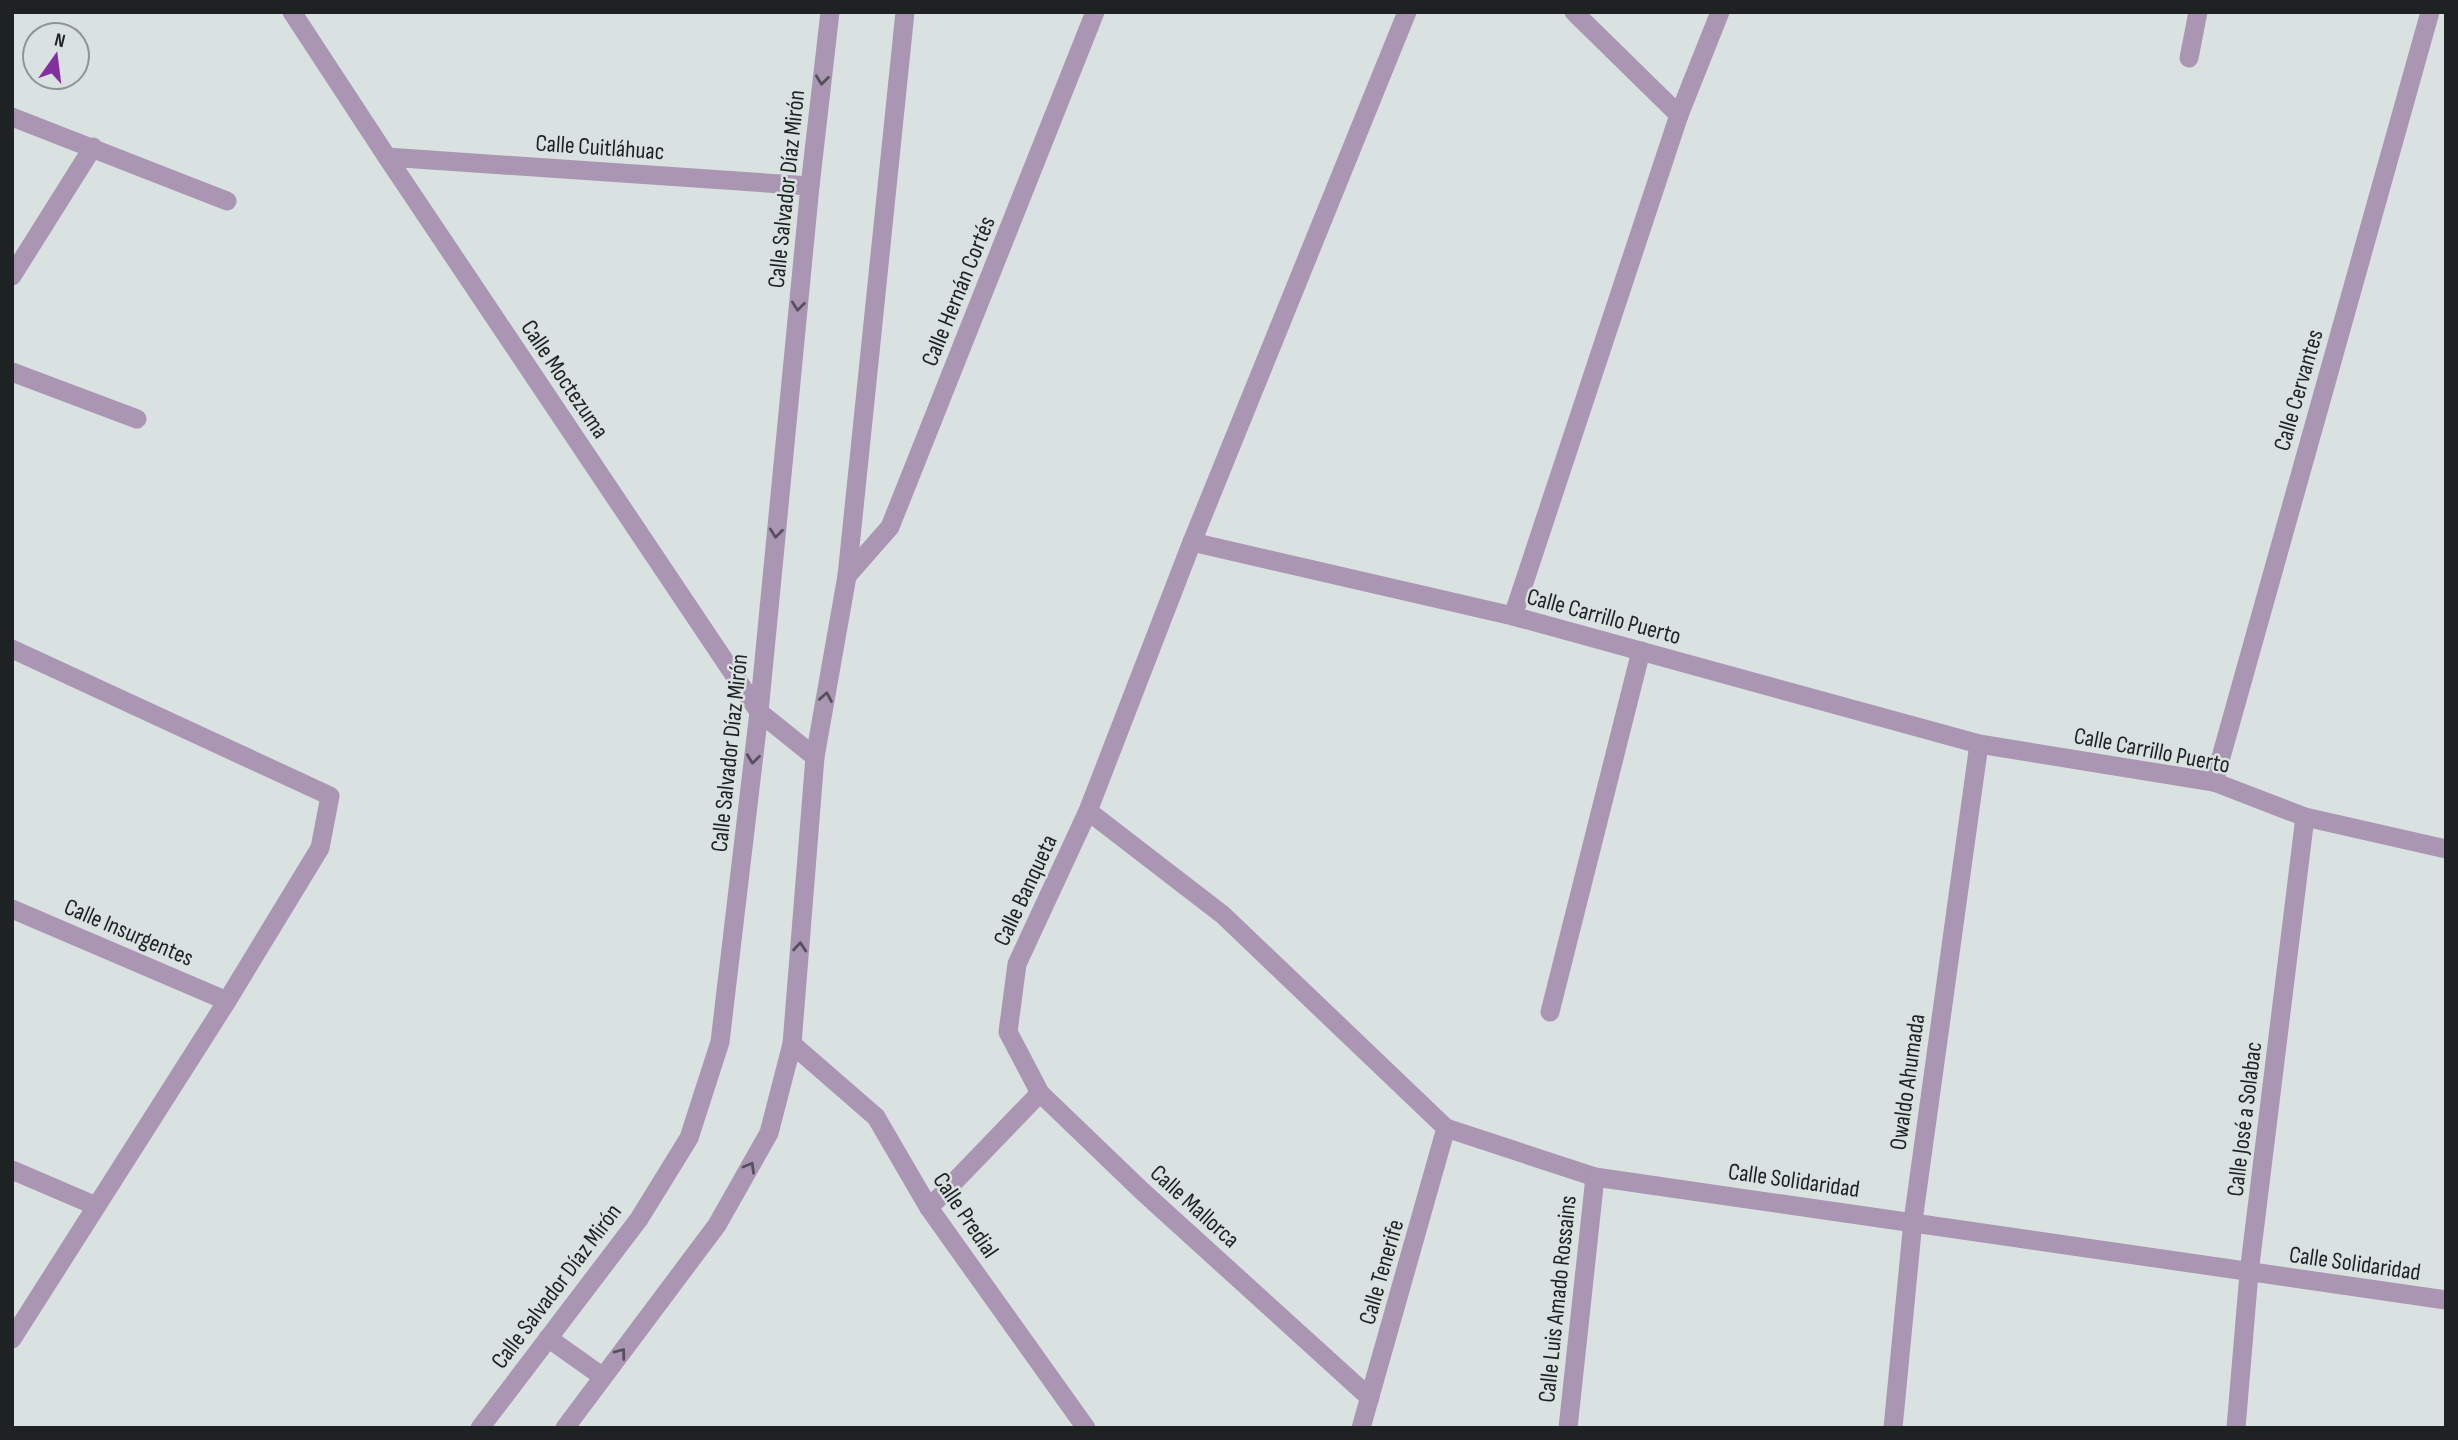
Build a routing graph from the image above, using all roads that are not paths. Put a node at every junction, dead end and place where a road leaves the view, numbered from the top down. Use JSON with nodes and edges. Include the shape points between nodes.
{"nodes":[{"id":1,"x":292,"y":12,"type":"edge"},
{"id":2,"x":830,"y":12,"type":"edge"},
{"id":3,"x":905,"y":12,"type":"edge"},
{"id":4,"x":1095,"y":12,"type":"edge"},
{"id":5,"x":1407,"y":12,"type":"edge"},
{"id":6,"x":1574,"y":12,"type":"edge"},
{"id":7,"x":1720,"y":12,"type":"edge"},
{"id":8,"x":2198,"y":12,"type":"edge"},
{"id":9,"x":2430,"y":12,"type":"edge"},
{"id":10,"x":2189,"y":58,"type":"dead end"},
{"id":11,"x":1679,"y":115,"type":"junction"},
{"id":12,"x":12,"y":117,"type":"edge"},
{"id":13,"x":93,"y":147,"type":"junction"},
{"id":14,"x":387,"y":158,"type":"junction"},
{"id":15,"x":810,"y":186,"type":"junction"},
{"id":16,"x":227,"y":201,"type":"dead end"},
{"id":17,"x":12,"y":276,"type":"edge"},
{"id":18,"x":12,"y":372,"type":"edge"},
{"id":19,"x":137,"y":419,"type":"dead end"},
{"id":20,"x":1192,"y":542,"type":"junction"},
{"id":21,"x":847,"y":576,"type":"junction"},
{"id":22,"x":1513,"y":616,"type":"junction"},
{"id":23,"x":12,"y":649,"type":"edge"},
{"id":24,"x":1641,"y":651,"type":"junction"},
{"id":25,"x":759,"y":712,"type":"junction"},
{"id":26,"x":1979,"y":744,"type":"junction"},
{"id":27,"x":815,"y":757,"type":"junction"},
{"id":28,"x":2214,"y":782,"type":"junction"},
{"id":29,"x":1088,"y":811,"type":"junction"},
{"id":30,"x":2305,"y":817,"type":"junction"},
{"id":31,"x":2446,"y":849,"type":"edge"},
{"id":32,"x":12,"y":909,"type":"edge"},
{"id":33,"x":226,"y":1000,"type":"junction"},
{"id":34,"x":1550,"y":1012,"type":"dead end"},
{"id":35,"x":1007,"y":1032,"type":"joint"},
{"id":36,"x":792,"y":1044,"type":"junction"},
{"id":37,"x":1040,"y":1093,"type":"junction"},
{"id":38,"x":1447,"y":1128,"type":"junction"},
{"id":39,"x":12,"y":1170,"type":"edge"},
{"id":40,"x":1595,"y":1177,"type":"junction"},
{"id":41,"x":96,"y":1206,"type":"junction"},
{"id":42,"x":929,"y":1208,"type":"junction"},
{"id":43,"x":1913,"y":1221,"type":"junction"},
{"id":44,"x":2249,"y":1273,"type":"junction"},
{"id":45,"x":2446,"y":1300,"type":"edge"},
{"id":46,"x":548,"y":1338,"type":"junction"},
{"id":47,"x":12,"y":1339,"type":"edge"},
{"id":48,"x":603,"y":1377,"type":"junction"},
{"id":49,"x":1370,"y":1398,"type":"junction"},
{"id":50,"x":480,"y":1428,"type":"edge"},
{"id":51,"x":565,"y":1428,"type":"edge"},
{"id":52,"x":1086,"y":1428,"type":"edge"},
{"id":53,"x":1361,"y":1428,"type":"edge"},
{"id":54,"x":1568,"y":1428,"type":"edge"},
{"id":55,"x":1894,"y":1428,"type":"edge"},
{"id":56,"x":2236,"y":1428,"type":"edge"}],
"edges":[{"from":1,"to":14,"type":"street","name":"Calle Moctezuma"},
{"from":2,"to":15,"type":"street","name":"Calle Salvador Díaz Mirón","one_way":true},
{"from":3,"to":21,"type":"street"},
{"from":4,"to":21,"type":"street","name":"Calle Hernán Cortés","via":[[890,527]]},
{"from":5,"to":20,"type":"street"},
{"from":6,"to":11,"type":"street"},
{"from":7,"to":11,"type":"street"},
{"from":8,"to":10,"type":"street"},
{"from":9,"to":28,"type":"street","name":"Calle Cervantes"},
{"from":11,"to":22,"type":"street"},
{"from":12,"to":13,"type":"street"},
{"from":13,"to":16,"type":"street"},
{"from":13,"to":17,"type":"street"},
{"from":14,"to":15,"type":"street","name":"Calle Cuitláhuac"},
{"from":14,"to":25,"type":"street","name":"Calle Moctezuma"},
{"from":15,"to":25,"type":"street","name":"Calle Salvador Díaz Mirón","one_way":true},
{"from":18,"to":19,"type":"street"},
{"from":20,"to":22,"type":"street","name":"Calle Carrillo Puerto"},
{"from":20,"to":29,"type":"street"},
{"from":27,"to":21,"type":"street","one_way":true},
{"from":22,"to":24,"type":"street","name":"Calle Carrillo Puerto"},
{"from":23,"to":33,"type":"street","via":[[330,796],[320,848]]},
{"from":24,"to":26,"type":"street","name":"Calle Carrillo Puerto"},
{"from":24,"to":34,"type":"street"},
{"from":25,"to":27,"type":"street","name":"Calle Moctezuma"},
{"from":25,"to":46,"type":"street","name":"Calle Salvador Díaz Mirón","one_way":true,"via":[[720,1042],[689,1138],[639,1219]]},
{"from":26,"to":28,"type":"street","name":"Calle Carrillo Puerto"},
{"from":26,"to":43,"type":"street","name":"Owaldo Ahumada"},
{"from":36,"to":27,"type":"street","one_way":true},
{"from":28,"to":30,"type":"street","name":"Calle Carrillo Puerto"},
{"from":29,"to":35,"type":"street","name":"Calle Banqueta","via":[[1017,964]]},
{"from":29,"to":38,"type":"street","name":"Calle Solidaridad","via":[[1223,915]]},
{"from":30,"to":31,"type":"street","name":"Calle Carrillo Puerto"},
{"from":30,"to":44,"type":"street","name":"Calle José a Solabac"},
{"from":32,"to":33,"type":"street","name":"Calle Insurgentes"},
{"from":33,"to":41,"type":"street"},
{"from":35,"to":37,"type":"street","name":"Calle Mallorca"},
{"from":36,"to":42,"type":"street","name":"Calle Predial","via":[[876,1117]]},
{"from":48,"to":36,"type":"street","one_way":true,"via":[[717,1225],[769,1133]]},
{"from":37,"to":42,"type":"street"},
{"from":37,"to":49,"type":"street","name":"Calle Mallorca"},
{"from":38,"to":40,"type":"street","name":"Calle Solidaridad"},
{"from":38,"to":49,"type":"street","name":"Calle Tenerife"},
{"from":39,"to":41,"type":"street"},
{"from":40,"to":43,"type":"street","name":"Calle Solidaridad"},
{"from":40,"to":54,"type":"street","name":"Calle Luis Amado Rossains"},
{"from":41,"to":47,"type":"street"},
{"from":42,"to":52,"type":"street","name":"Calle Predial"},
{"from":43,"to":44,"type":"street","name":"Calle Solidaridad"},
{"from":43,"to":55,"type":"street","name":"Owaldo Ahumada"},
{"from":44,"to":45,"type":"street","name":"Calle Solidaridad"},
{"from":44,"to":56,"type":"street","name":"Calle José a Solabac"},
{"from":46,"to":48,"type":"street"},
{"from":46,"to":50,"type":"street","name":"Calle Salvador Díaz Mirón"},
{"from":48,"to":51,"type":"street"},
{"from":49,"to":53,"type":"street","name":"Calle Tenerife"}]}
